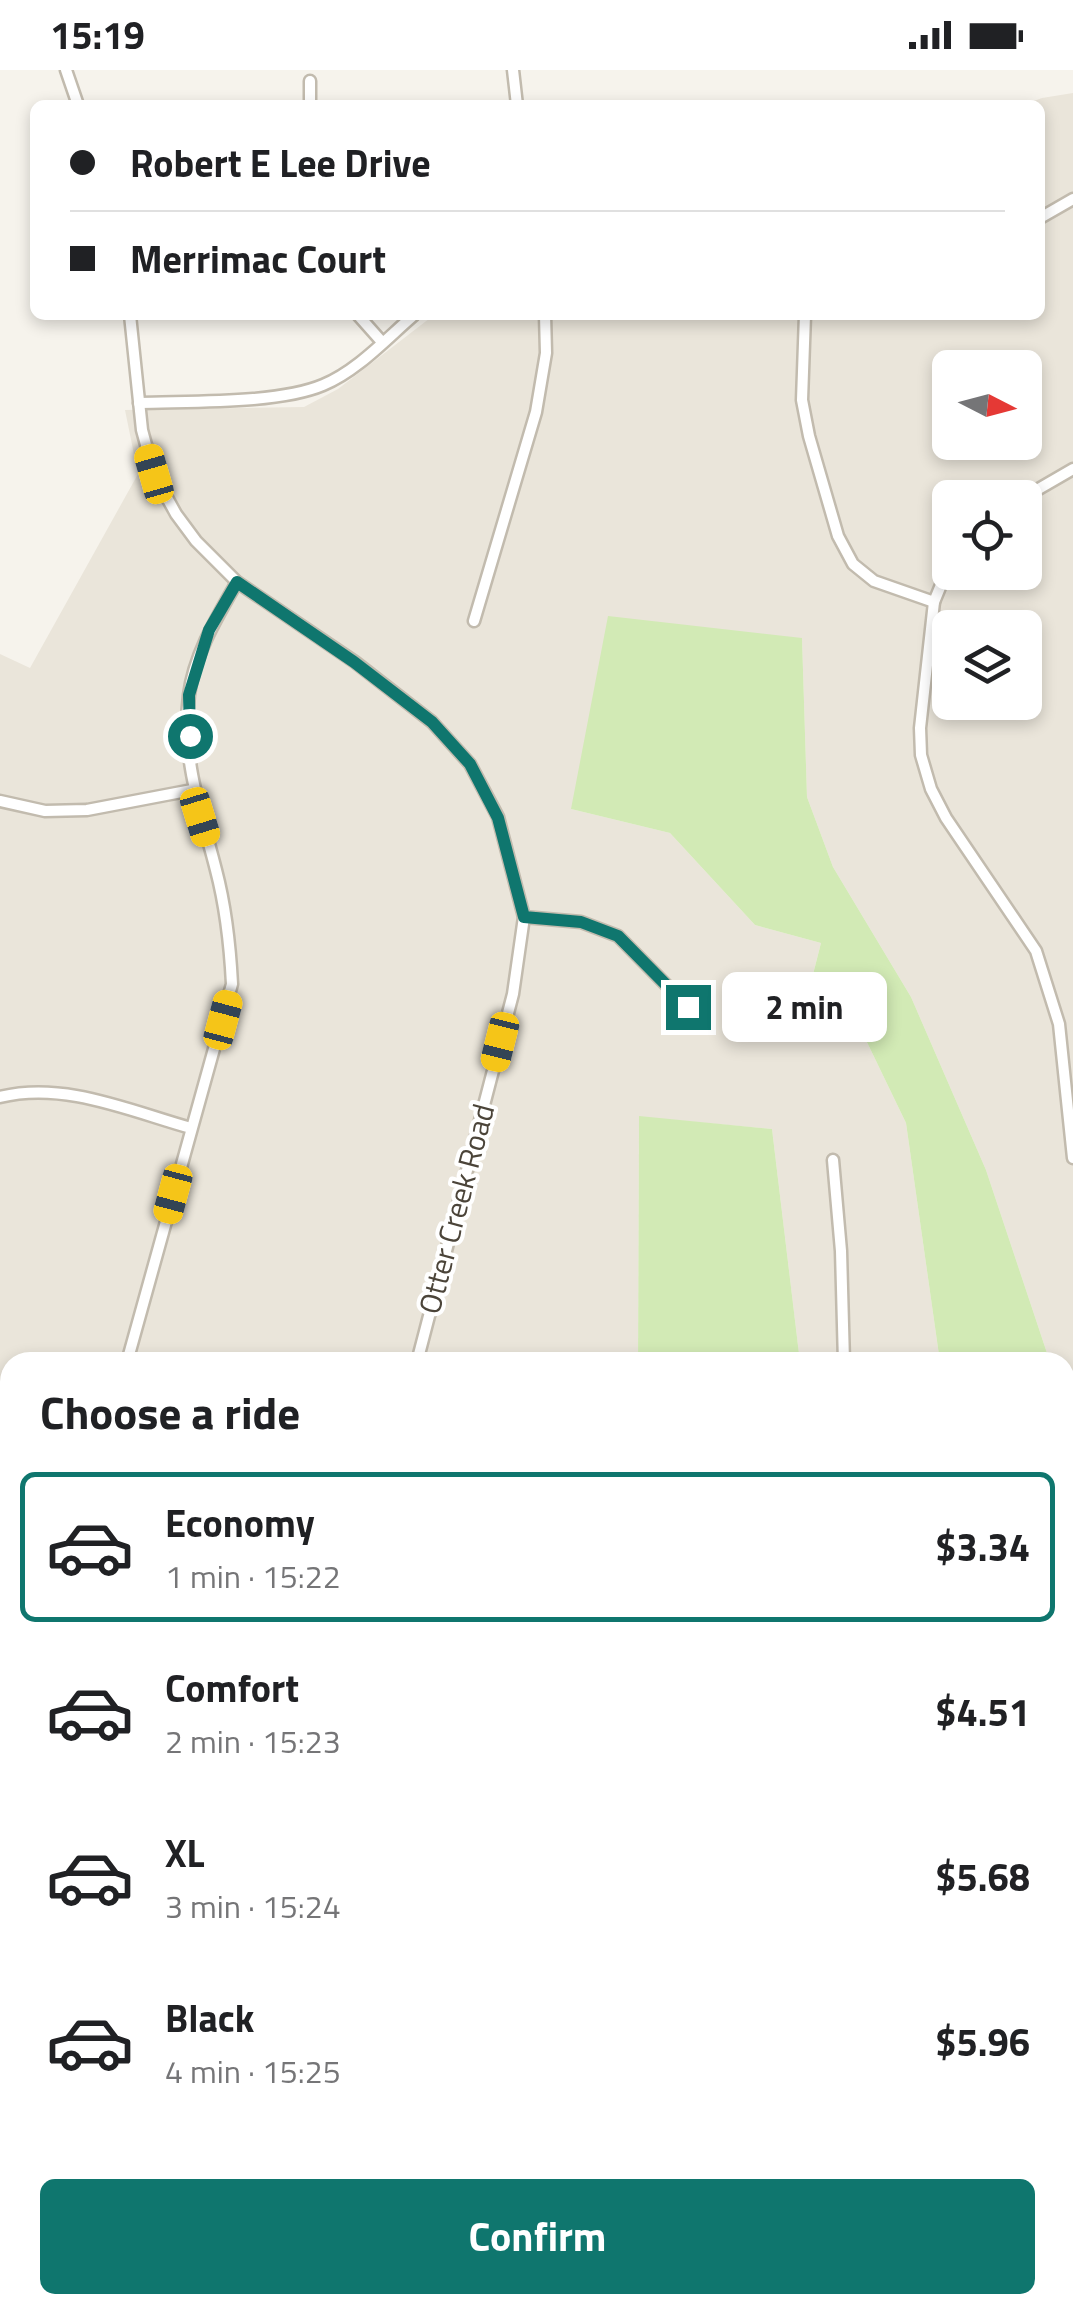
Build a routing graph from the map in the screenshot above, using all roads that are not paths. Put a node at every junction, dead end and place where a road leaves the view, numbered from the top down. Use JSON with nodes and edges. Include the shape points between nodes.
{"nodes":[{"id":1,"x":66,"y":70,"type":"edge"},
{"id":2,"x":513,"y":70,"type":"edge"},
{"id":3,"x":310,"y":81,"type":"dead end"},
{"id":4,"x":76,"y":100,"type":"edge"},
{"id":5,"x":310,"y":100,"type":"edge"},
{"id":6,"x":516,"y":100,"type":"edge"},
{"id":7,"x":1073,"y":199,"type":"edge"},
{"id":8,"x":1045,"y":215,"type":"edge"},
{"id":9,"x":131,"y":320,"type":"edge"},
{"id":10,"x":362,"y":320,"type":"edge"},
{"id":11,"x":408,"y":320,"type":"edge"},
{"id":12,"x":544,"y":320,"type":"edge"},
{"id":13,"x":805,"y":320,"type":"edge"},
{"id":14,"x":382,"y":342,"type":"junction"},
{"id":15,"x":139,"y":404,"type":"junction"},
{"id":16,"x":1073,"y":468,"type":"edge"},
{"id":17,"x":1042,"y":487,"type":"edge"},
{"id":18,"x":237,"y":582,"type":"junction"},
{"id":19,"x":939,"y":590,"type":"edge"},
{"id":20,"x":934,"y":602,"type":"junction"},
{"id":21,"x":474,"y":620,"type":"dead end"},
{"id":22,"x":192,"y":790,"type":"junction"},
{"id":23,"x":0,"y":801,"type":"edge"},
{"id":24,"x":524,"y":917,"type":"junction"},
{"id":25,"x":688,"y":1007,"type":"dead end"},
{"id":26,"x":0,"y":1097,"type":"edge"},
{"id":27,"x":191,"y":1128,"type":"junction"},
{"id":28,"x":1073,"y":1158,"type":"edge"},
{"id":29,"x":833,"y":1160,"type":"dead end"},
{"id":30,"x":130,"y":1352,"type":"edge"},
{"id":31,"x":420,"y":1352,"type":"edge"},
{"id":32,"x":844,"y":1352,"type":"edge"}],
"edges":[{"from":1,"to":4,"type":"street"},
{"from":2,"to":6,"type":"street"},
{"from":3,"to":5,"type":"street"},
{"from":7,"to":8,"type":"street"},
{"from":9,"to":15,"type":"street","name":"Otter Creek Road"},
{"from":10,"to":14,"type":"street"},
{"from":11,"to":14,"type":"street"},
{"from":12,"to":21,"type":"street","via":[[536,412]]},
{"from":13,"to":20,"type":"street","via":[[802,400],[838,536],[853,564],[874,580]]},
{"from":14,"to":15,"type":"street","via":[[326,384],[297,394]]},
{"from":15,"to":18,"type":"street","name":"Otter Creek Road","via":[[154,474],[176,514]]},
{"from":16,"to":17,"type":"street"},
{"from":18,"to":22,"type":"street","via":[[209,630],[189,695]]},
{"from":18,"to":24,"type":"street","name":"Otter Creek Road","via":[[432,722],[470,764],[498,818]]},
{"from":19,"to":20,"type":"street"},
{"from":20,"to":28,"type":"street","via":[[921,755],[946,818],[1036,951],[1060,1024]]},
{"from":22,"to":23,"type":"street","via":[[87,810],[45,811]]},
{"from":22,"to":27,"type":"street","via":[[229,927],[232,984]]},
{"from":24,"to":25,"type":"street","via":[[581,922],[618,936]]},
{"from":24,"to":31,"type":"street","name":"Otter Creek Road","via":[[512,994]]},
{"from":26,"to":27,"type":"street","via":[[64,1092]]},
{"from":27,"to":30,"type":"street"},
{"from":29,"to":32,"type":"street"}]}
